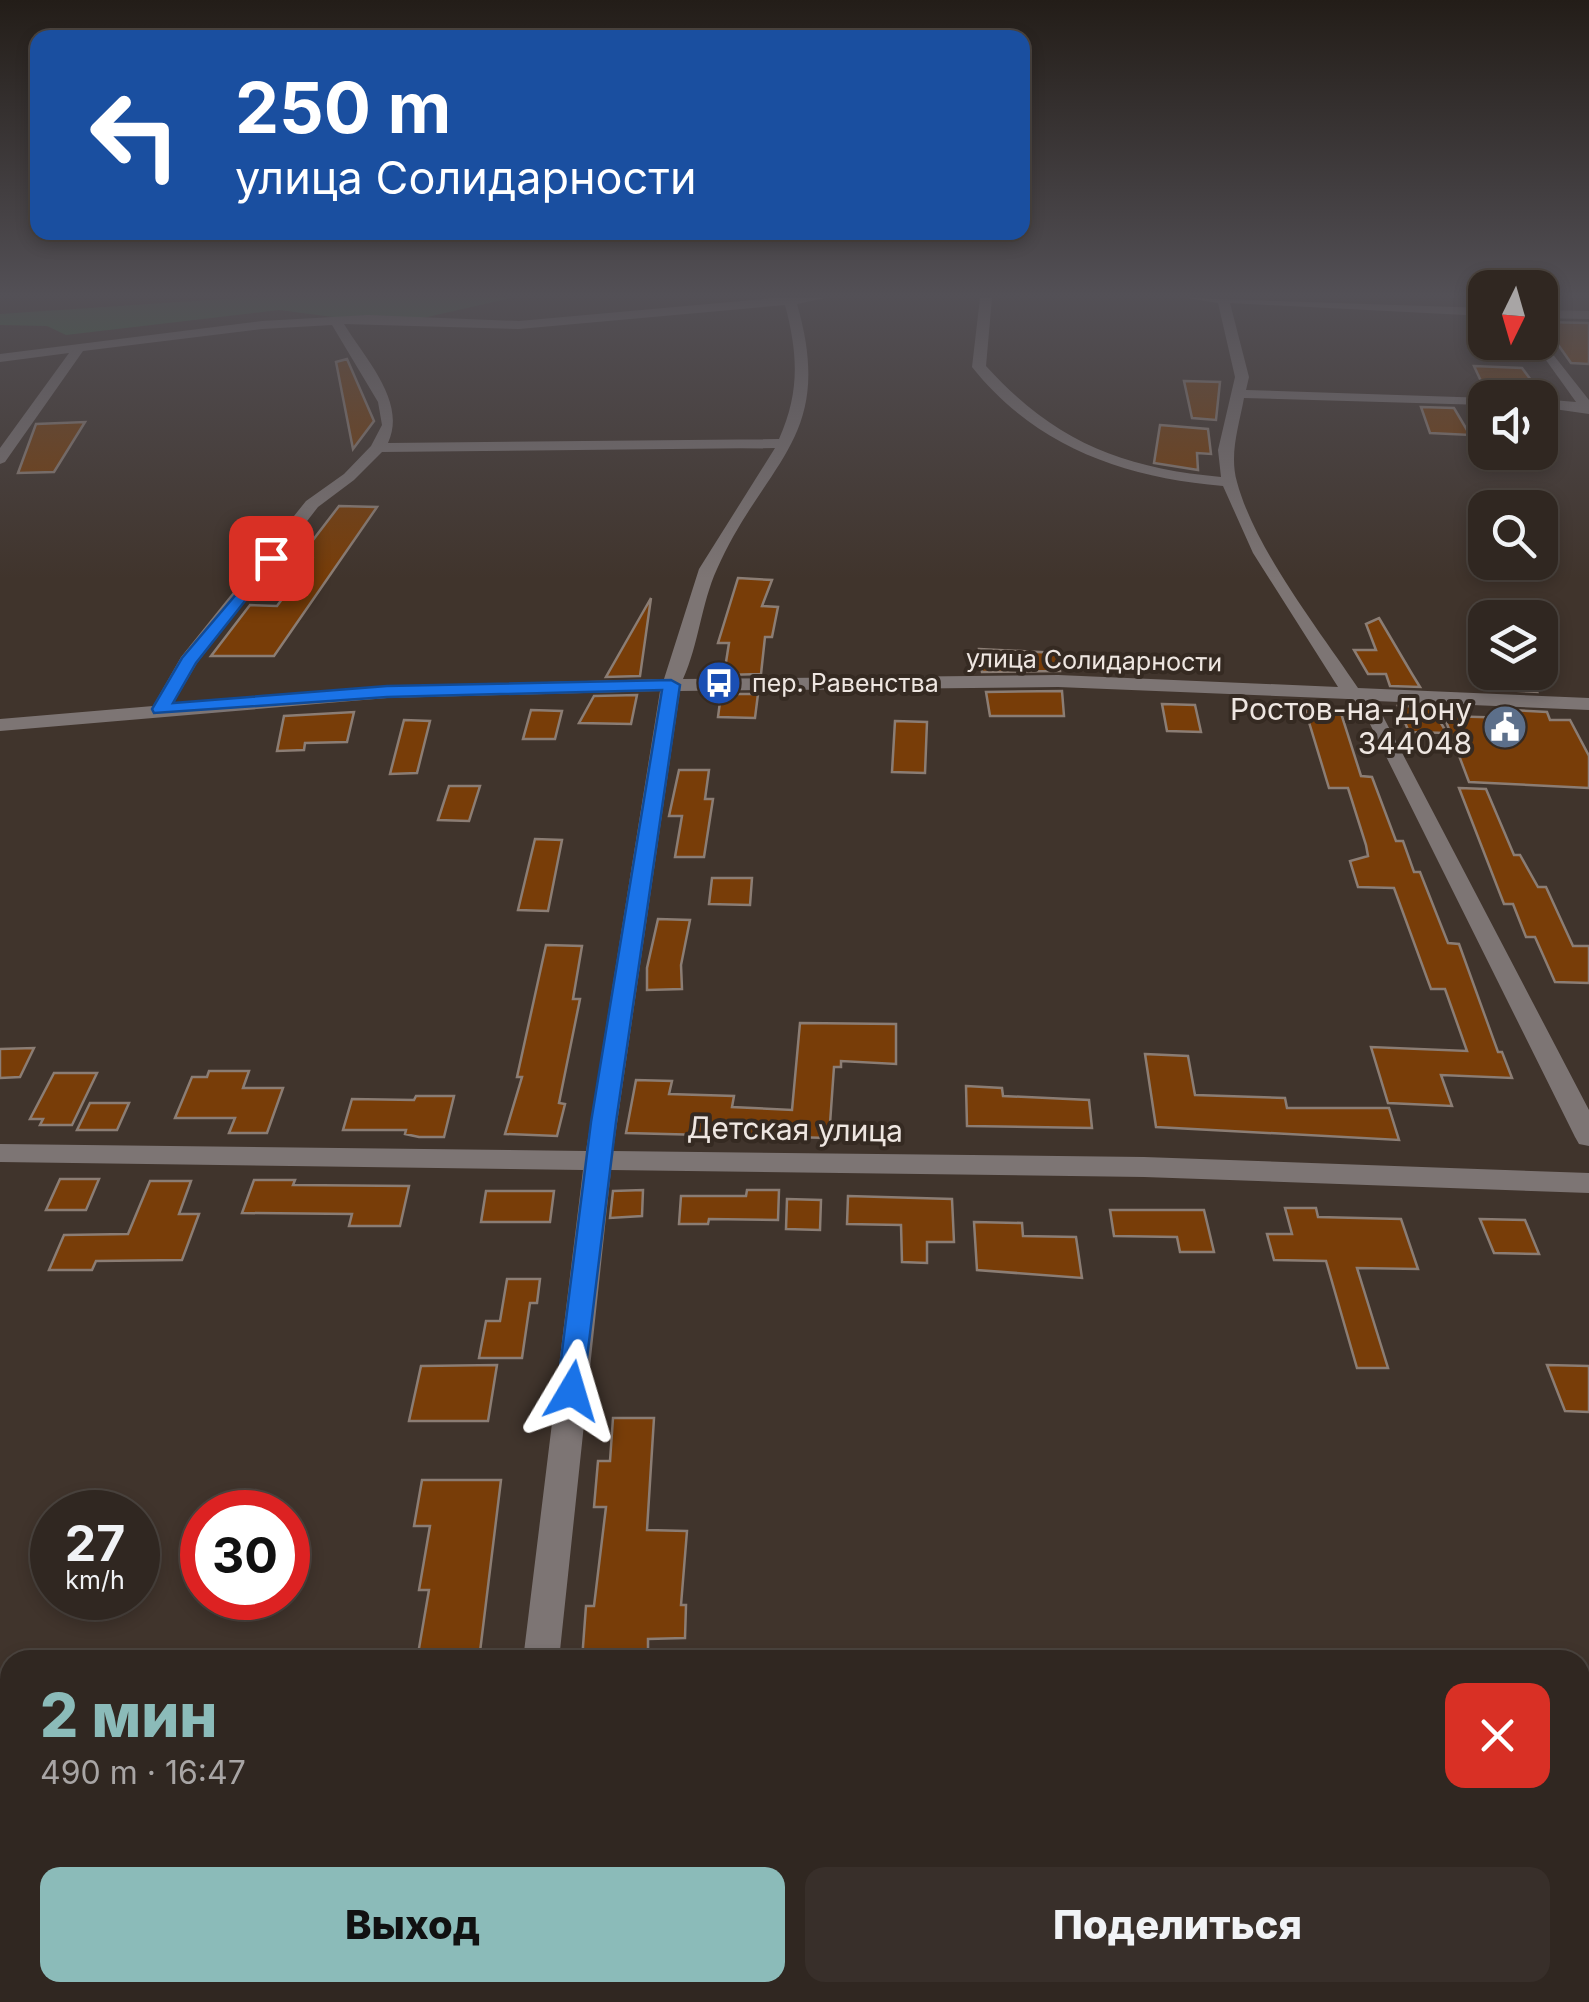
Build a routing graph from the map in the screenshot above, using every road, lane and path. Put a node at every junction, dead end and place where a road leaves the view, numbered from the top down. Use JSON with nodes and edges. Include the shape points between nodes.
{"nodes":[{"id":1,"x":48,"y":391,"type":"edge"},
{"id":2,"x":379,"y":391,"type":"edge"},
{"id":3,"x":804,"y":391,"type":"edge"},
{"id":4,"x":1005,"y":391,"type":"edge"},
{"id":5,"x":1238,"y":394,"type":"joint"},
{"id":6,"x":1468,"y":401,"type":"edge"},
{"id":7,"x":1558,"y":405,"type":"edge"},
{"id":8,"x":1588,"y":408,"type":"edge"},
{"id":9,"x":786,"y":443,"type":"junction"},
{"id":10,"x":378,"y":448,"type":"junction"},
{"id":11,"x":0,"y":460,"type":"edge"},
{"id":12,"x":1228,"y":482,"type":"junction"},
{"id":13,"x":671,"y":685,"type":"junction"},
{"id":14,"x":1350,"y":692,"type":"junction"},
{"id":15,"x":1589,"y":704,"type":"edge"},
{"id":16,"x":161,"y":709,"type":"junction"},
{"id":17,"x":0,"y":725,"type":"edge"},
{"id":18,"x":1589,"y":1137,"type":"edge"},
{"id":19,"x":0,"y":1153,"type":"edge"},
{"id":20,"x":598,"y":1160,"type":"junction"},
{"id":21,"x":1589,"y":1183,"type":"edge"},
{"id":22,"x":541,"y":1650,"type":"edge"}],
"edges":[{"from":1,"to":11,"type":"street"},
{"from":2,"to":10,"type":"street","via":[[388,426]]},
{"from":3,"to":9,"type":"street"},
{"from":4,"to":12,"type":"street","via":[[1050,432],[1118,467]]},
{"from":5,"to":6,"type":"street"},
{"from":5,"to":12,"type":"street","via":[[1226,450]]},
{"from":7,"to":8,"type":"street"},
{"from":9,"to":10,"type":"street"},
{"from":9,"to":13,"type":"street","via":[[725,532],[699,590]]},
{"from":10,"to":16,"type":"street","via":[[312,504],[188,661]]},
{"from":12,"to":14,"type":"street","via":[[1261,553]]},
{"from":13,"to":14,"type":"street","name":"улица Солидарности","via":[[1058,681]]},
{"from":13,"to":16,"type":"street","name":"улица Солидарности","via":[[387,692]]},
{"from":13,"to":20,"type":"street"},
{"from":14,"to":15,"type":"street","name":"улица Солидарности"},
{"from":14,"to":18,"type":"street","via":[[1372,707]]},
{"from":16,"to":17,"type":"street","name":"улица Солидарности"},
{"from":19,"to":20,"type":"street","name":"Детская улица"},
{"from":20,"to":21,"type":"street","name":"Детская улица","via":[[1144,1167]]},
{"from":20,"to":22,"type":"street"}]}
